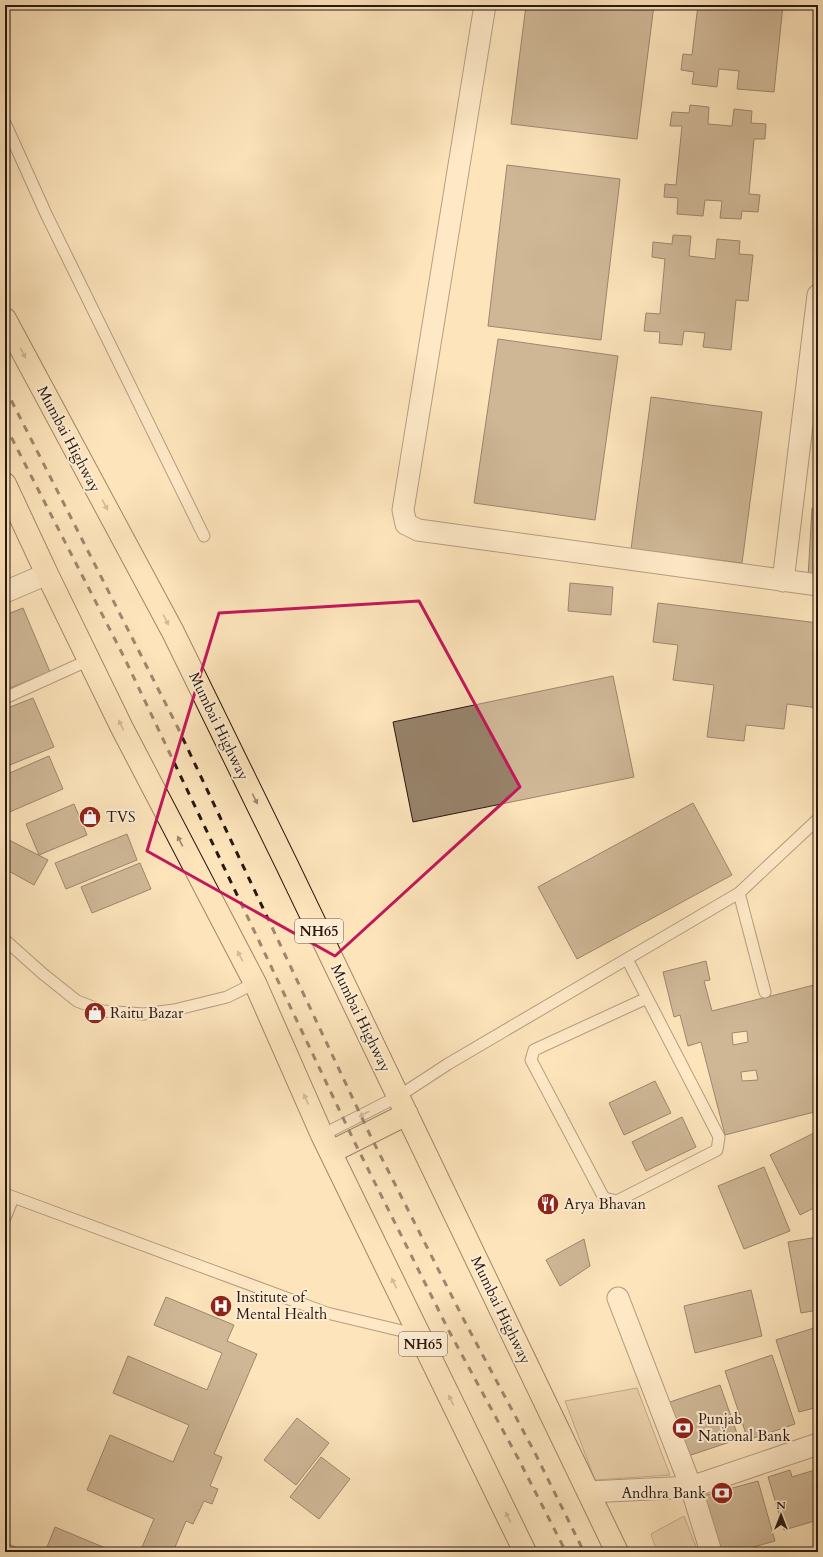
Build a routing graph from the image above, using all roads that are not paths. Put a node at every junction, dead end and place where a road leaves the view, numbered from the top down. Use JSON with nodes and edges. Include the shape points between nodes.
{"nodes":[{"id":1,"x":485,"y":5,"type":"edge"},
{"id":2,"x":5,"y":123,"type":"edge"},
{"id":3,"x":818,"y":295,"type":"edge"},
{"id":4,"x":5,"y":319,"type":"edge"},
{"id":5,"x":5,"y":484,"type":"edge"},
{"id":6,"x":204,"y":536,"type":"dead end"},
{"id":7,"x":47,"y":574,"type":"junction"},
{"id":8,"x":783,"y":581,"type":"junction"},
{"id":9,"x":818,"y":585,"type":"edge"},
{"id":10,"x":5,"y":592,"type":"edge"},
{"id":11,"x":89,"y":660,"type":"junction"},
{"id":12,"x":5,"y":698,"type":"edge"},
{"id":13,"x":818,"y":819,"type":"edge"},
{"id":14,"x":739,"y":893,"type":"junction"},
{"id":15,"x":5,"y":940,"type":"edge"},
{"id":16,"x":626,"y":959,"type":"junction"},
{"id":17,"x":254,"y":984,"type":"junction"},
{"id":18,"x":765,"y":992,"type":"dead end"},
{"id":19,"x":647,"y":998,"type":"junction"},
{"id":20,"x":403,"y":1105,"type":"junction"},
{"id":21,"x":326,"y":1144,"type":"junction"},
{"id":22,"x":9,"y":1196,"type":"edge"},
{"id":23,"x":5,"y":1218,"type":"edge"},
{"id":24,"x":618,"y":1298,"type":"dead end"},
{"id":25,"x":419,"y":1335,"type":"junction"},
{"id":26,"x":818,"y":1444,"type":"edge"},
{"id":27,"x":691,"y":1487,"type":"junction"},
{"id":28,"x":588,"y":1492,"type":"junction"},
{"id":29,"x":5,"y":1550,"type":"edge"},
{"id":30,"x":12,"y":1552,"type":"edge"},
{"id":31,"x":525,"y":1552,"type":"edge"},
{"id":32,"x":617,"y":1552,"type":"edge"},
{"id":33,"x":711,"y":1552,"type":"edge"}],
"edges":[{"from":1,"to":8,"type":"street","via":[[403,510],[406,524],[418,530]]},
{"from":2,"to":6,"type":"lane","via":[[47,216]]},
{"from":3,"to":8,"type":"street"},
{"from":4,"to":20,"type":"highway","name":"Mumbai Highway","number":"NH65","one_way":true,"via":[[173,632]]},
{"from":5,"to":7,"type":"highway","number":"NH65"},
{"from":7,"to":10,"type":"street"},
{"from":7,"to":11,"type":"highway","number":"NH65"},
{"from":8,"to":9,"type":"street"},
{"from":11,"to":12,"type":"lane"},
{"from":17,"to":11,"type":"highway","number":"NH65","one_way":true},
{"from":13,"to":14,"type":"lane"},
{"from":14,"to":16,"type":"lane"},
{"from":14,"to":18,"type":"lane"},
{"from":15,"to":17,"type":"lane","via":[[77,1001],[103,1011],[142,1014],[174,1010],[227,997]]},
{"from":16,"to":19,"type":"lane"},
{"from":16,"to":20,"type":"lane","via":[[448,1064]]},
{"from":21,"to":17,"type":"highway","number":"NH65","one_way":true},
{"from":19,"to":19,"type":"lane","via":[[719,1137],[718,1150],[617,1201],[604,1198],[531,1060],[534,1050]]},
{"from":20,"to":21,"type":"highway"},
{"from":20,"to":28,"type":"highway","name":"Mumbai Highway","number":"NH65"},
{"from":25,"to":21,"type":"highway","number":"NH65","one_way":true},
{"from":22,"to":23,"type":"lane"},
{"from":22,"to":25,"type":"lane","via":[[327,1312]]},
{"from":24,"to":27,"type":"street"},
{"from":31,"to":25,"type":"highway","number":"NH65","one_way":true},
{"from":26,"to":27,"type":"street"},
{"from":27,"to":28,"type":"street"},
{"from":27,"to":33,"type":"street"},
{"from":28,"to":32,"type":"highway","name":"Mumbai Highway","number":"NH65"},
{"from":29,"to":30,"type":"lane"}]}
